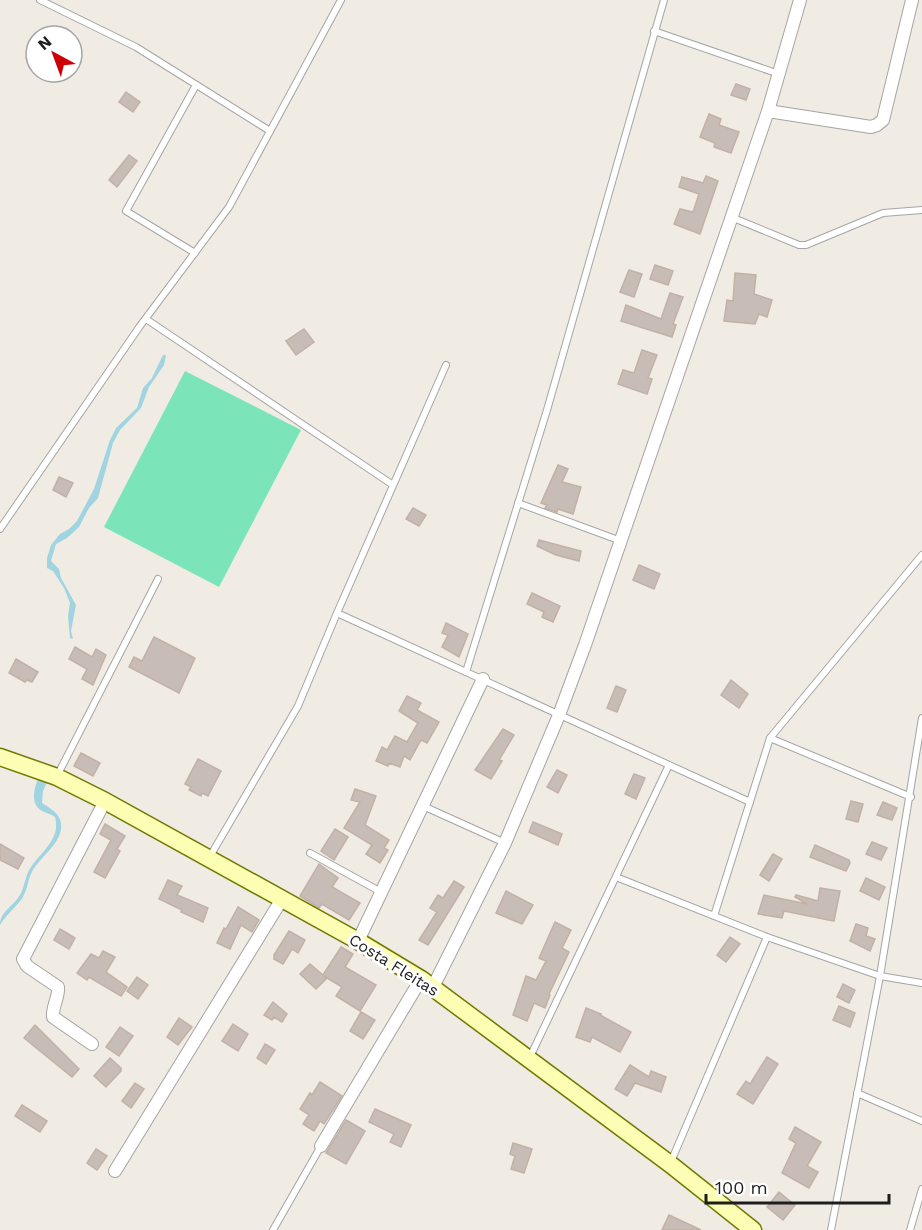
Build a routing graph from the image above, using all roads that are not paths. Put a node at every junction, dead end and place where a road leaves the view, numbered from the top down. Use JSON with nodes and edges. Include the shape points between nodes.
{"nodes":[{"id":1,"x":40,"y":0,"type":"edge"},
{"id":2,"x":341,"y":0,"type":"edge"},
{"id":3,"x":664,"y":0,"type":"edge"},
{"id":4,"x":800,"y":0,"type":"edge"},
{"id":5,"x":912,"y":0,"type":"edge"},
{"id":6,"x":654,"y":32,"type":"junction"},
{"id":7,"x":779,"y":74,"type":"junction"},
{"id":8,"x":196,"y":85,"type":"junction"},
{"id":9,"x":768,"y":111,"type":"junction"},
{"id":10,"x":270,"y":131,"type":"junction"},
{"id":11,"x":922,"y":210,"type":"edge"},
{"id":12,"x":730,"y":217,"type":"junction"},
{"id":13,"x":195,"y":253,"type":"junction"},
{"id":14,"x":146,"y":319,"type":"junction"},
{"id":15,"x":446,"y":365,"type":"dead end"},
{"id":16,"x":393,"y":485,"type":"junction"},
{"id":17,"x":518,"y":502,"type":"junction"},
{"id":18,"x":0,"y":529,"type":"edge"},
{"id":19,"x":621,"y":541,"type":"junction"},
{"id":20,"x":922,"y":555,"type":"edge"},
{"id":21,"x":158,"y":579,"type":"dead end"},
{"id":22,"x":337,"y":613,"type":"junction"},
{"id":23,"x":466,"y":672,"type":"junction"},
{"id":24,"x":483,"y":680,"type":"junction"},
{"id":25,"x":559,"y":715,"type":"junction"},
{"id":26,"x":922,"y":718,"type":"edge"},
{"id":27,"x":770,"y":738,"type":"junction"},
{"id":28,"x":0,"y":757,"type":"edge"},
{"id":29,"x":669,"y":765,"type":"junction"},
{"id":30,"x":57,"y":777,"type":"junction"},
{"id":31,"x":910,"y":797,"type":"junction"},
{"id":32,"x":105,"y":801,"type":"junction"},
{"id":33,"x":750,"y":802,"type":"junction"},
{"id":34,"x":423,"y":805,"type":"junction"},
{"id":35,"x":505,"y":843,"type":"junction"},
{"id":36,"x":310,"y":853,"type":"dead end"},
{"id":37,"x":209,"y":859,"type":"junction"},
{"id":38,"x":616,"y":877,"type":"junction"},
{"id":39,"x":381,"y":892,"type":"junction"},
{"id":40,"x":282,"y":899,"type":"junction"},
{"id":41,"x":714,"y":916,"type":"junction"},
{"id":42,"x":767,"y":936,"type":"junction"},
{"id":43,"x":358,"y":941,"type":"junction"},
{"id":44,"x":880,"y":976,"type":"junction"},
{"id":45,"x":427,"y":983,"type":"junction"},
{"id":46,"x":922,"y":983,"type":"edge"},
{"id":47,"x":92,"y":1044,"type":"dead end"},
{"id":48,"x":529,"y":1060,"type":"junction"},
{"id":49,"x":857,"y":1094,"type":"junction"},
{"id":50,"x":922,"y":1121,"type":"edge"},
{"id":51,"x":321,"y":1146,"type":"joint"},
{"id":52,"x":670,"y":1164,"type":"junction"},
{"id":53,"x":115,"y":1171,"type":"dead end"},
{"id":54,"x":922,"y":1189,"type":"edge"},
{"id":55,"x":273,"y":1230,"type":"edge"},
{"id":56,"x":753,"y":1230,"type":"edge"},
{"id":57,"x":831,"y":1230,"type":"edge"},
{"id":58,"x":910,"y":1230,"type":"edge"}],
"edges":[{"from":1,"to":8,"type":"lane","via":[[136,47]]},
{"from":2,"to":10,"type":"lane"},
{"from":3,"to":6,"type":"lane"},
{"from":4,"to":7,"type":"street"},
{"from":5,"to":9,"type":"street","via":[[883,120],[878,125]]},
{"from":6,"to":7,"type":"lane"},
{"from":6,"to":17,"type":"lane"},
{"from":7,"to":9,"type":"street"},
{"from":8,"to":10,"type":"lane"},
{"from":8,"to":13,"type":"lane","via":[[126,211]]},
{"from":9,"to":12,"type":"street"},
{"from":10,"to":13,"type":"lane","via":[[229,207]]},
{"from":11,"to":12,"type":"lane","via":[[883,213],[806,245]]},
{"from":12,"to":19,"type":"street"},
{"from":13,"to":14,"type":"lane"},
{"from":14,"to":16,"type":"lane"},
{"from":14,"to":18,"type":"lane"},
{"from":15,"to":16,"type":"lane"},
{"from":16,"to":22,"type":"lane"},
{"from":17,"to":19,"type":"lane"},
{"from":17,"to":23,"type":"lane"},
{"from":19,"to":25,"type":"street"},
{"from":20,"to":27,"type":"lane"},
{"from":21,"to":30,"type":"lane"},
{"from":22,"to":23,"type":"lane"},
{"from":22,"to":37,"type":"lane","via":[[298,706]]},
{"from":23,"to":24,"type":"lane"},
{"from":24,"to":25,"type":"lane"},
{"from":24,"to":34,"type":"street"},
{"from":25,"to":29,"type":"lane"},
{"from":25,"to":35,"type":"street"},
{"from":26,"to":31,"type":"lane"},
{"from":27,"to":31,"type":"lane"},
{"from":27,"to":33,"type":"lane"},
{"from":28,"to":30,"type":"main road","name":"Costa Fleitas"},
{"from":29,"to":33,"type":"lane"},
{"from":29,"to":38,"type":"lane"},
{"from":30,"to":32,"type":"main road","name":"Costa Fleitas"},
{"from":31,"to":44,"type":"lane"},
{"from":32,"to":37,"type":"main road","name":"Costa Fleitas"},
{"from":32,"to":47,"type":"street","via":[[23,959],[58,987],[53,1017]]},
{"from":33,"to":41,"type":"lane"},
{"from":34,"to":35,"type":"lane"},
{"from":34,"to":39,"type":"street"},
{"from":35,"to":45,"type":"street"},
{"from":36,"to":39,"type":"lane"},
{"from":37,"to":40,"type":"main road","name":"Costa Fleitas"},
{"from":38,"to":41,"type":"lane"},
{"from":38,"to":48,"type":"lane"},
{"from":39,"to":43,"type":"street"},
{"from":40,"to":43,"type":"main road","name":"Costa Fleitas"},
{"from":40,"to":53,"type":"street"},
{"from":41,"to":42,"type":"lane"},
{"from":42,"to":44,"type":"lane"},
{"from":42,"to":52,"type":"lane"},
{"from":43,"to":45,"type":"main road","name":"Costa Fleitas"},
{"from":44,"to":46,"type":"lane"},
{"from":44,"to":49,"type":"lane"},
{"from":45,"to":48,"type":"main road","name":"Costa Fleitas"},
{"from":45,"to":51,"type":"street"},
{"from":48,"to":52,"type":"main road","name":"Costa Fleitas"},
{"from":49,"to":50,"type":"lane"},
{"from":49,"to":57,"type":"lane"},
{"from":51,"to":55,"type":"lane"},
{"from":52,"to":56,"type":"main road","name":"Costa Fleitas"},
{"from":54,"to":58,"type":"lane"}]}
